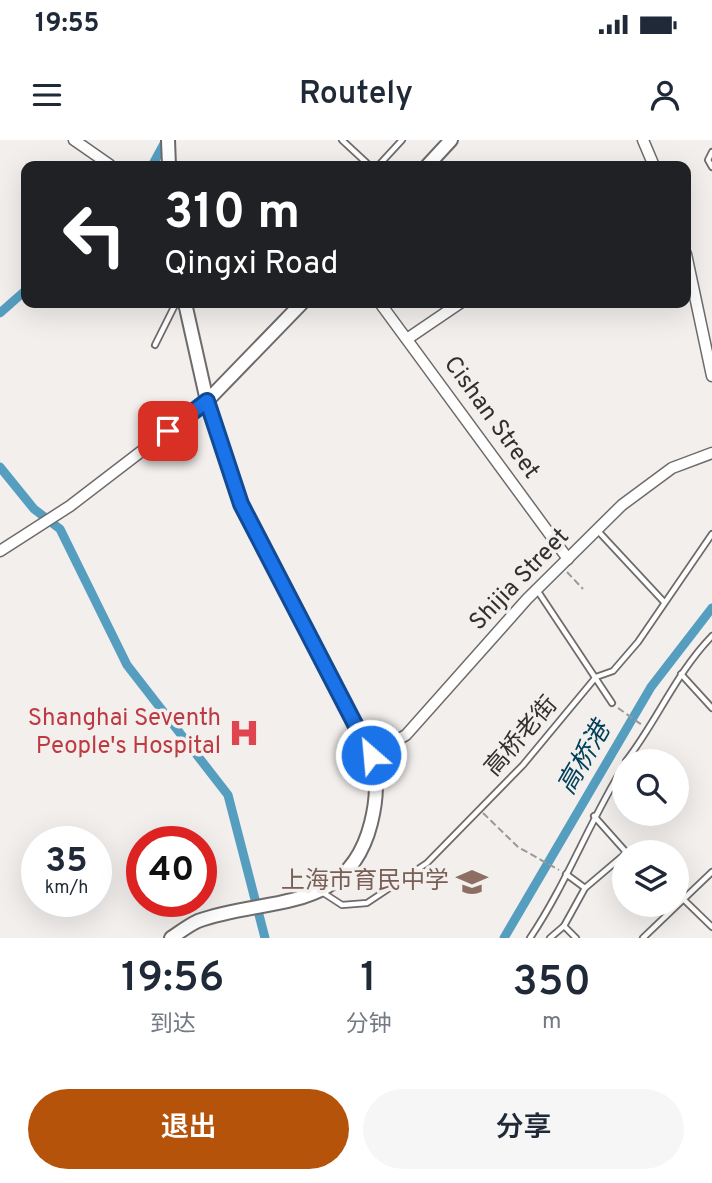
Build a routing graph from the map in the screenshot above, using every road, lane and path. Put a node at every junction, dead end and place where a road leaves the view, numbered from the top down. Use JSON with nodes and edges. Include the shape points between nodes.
{"nodes":[{"id":1,"x":74,"y":140,"type":"edge"},
{"id":2,"x":168,"y":140,"type":"edge"},
{"id":3,"x":342,"y":140,"type":"edge"},
{"id":4,"x":402,"y":140,"type":"edge"},
{"id":5,"x":451,"y":140,"type":"edge"},
{"id":6,"x":643,"y":140,"type":"edge"},
{"id":7,"x":712,"y":152,"type":"edge"},
{"id":8,"x":104,"y":161,"type":"edge"},
{"id":9,"x":169,"y":161,"type":"edge"},
{"id":10,"x":365,"y":161,"type":"edge"},
{"id":11,"x":383,"y":161,"type":"edge"},
{"id":12,"x":431,"y":161,"type":"edge"},
{"id":13,"x":652,"y":161,"type":"edge"},
{"id":14,"x":712,"y":167,"type":"edge"},
{"id":15,"x":691,"y":274,"type":"edge"},
{"id":16,"x":712,"y":306,"type":"edge"},
{"id":17,"x":174,"y":308,"type":"edge"},
{"id":18,"x":186,"y":308,"type":"edge"},
{"id":19,"x":297,"y":308,"type":"edge"},
{"id":20,"x":384,"y":308,"type":"edge"},
{"id":21,"x":453,"y":308,"type":"edge"},
{"id":22,"x":700,"y":309,"type":"junction"},
{"id":23,"x":407,"y":339,"type":"junction"},
{"id":24,"x":155,"y":345,"type":"dead end"},
{"id":25,"x":712,"y":376,"type":"edge"},
{"id":26,"x":207,"y":401,"type":"junction"},
{"id":27,"x":712,"y":453,"type":"edge"},
{"id":28,"x":597,"y":530,"type":"junction"},
{"id":29,"x":712,"y":534,"type":"edge"},
{"id":30,"x":0,"y":551,"type":"edge"},
{"id":31,"x":565,"y":562,"type":"junction"},
{"id":32,"x":583,"y":589,"type":"dead end"},
{"id":33,"x":537,"y":590,"type":"junction"},
{"id":34,"x":664,"y":602,"type":"junction"},
{"id":35,"x":712,"y":636,"type":"edge"},
{"id":36,"x":681,"y":674,"type":"junction"},
{"id":37,"x":596,"y":677,"type":"junction"},
{"id":38,"x":612,"y":703,"type":"joint"},
{"id":39,"x":712,"y":708,"type":"edge"},
{"id":40,"x":649,"y":731,"type":"junction"},
{"id":41,"x":636,"y":749,"type":"edge"},
{"id":42,"x":371,"y":755,"type":"junction"},
{"id":43,"x":612,"y":785,"type":"edge"},
{"id":44,"x":479,"y":810,"type":"junction"},
{"id":45,"x":594,"y":815,"type":"junction"},
{"id":46,"x":614,"y":840,"type":"edge"},
{"id":47,"x":612,"y":865,"type":"edge"},
{"id":48,"x":712,"y":872,"type":"edge"},
{"id":49,"x":566,"y":874,"type":"junction"},
{"id":50,"x":586,"y":888,"type":"junction"},
{"id":51,"x":322,"y":892,"type":"junction"},
{"id":52,"x":689,"y":893,"type":"edge"},
{"id":53,"x":689,"y":903,"type":"edge"},
{"id":54,"x":665,"y":917,"type":"edge"},
{"id":55,"x":564,"y":926,"type":"junction"},
{"id":56,"x":712,"y":927,"type":"edge"},
{"id":57,"x":171,"y":938,"type":"edge"},
{"id":58,"x":530,"y":938,"type":"edge"},
{"id":59,"x":550,"y":938,"type":"edge"},
{"id":60,"x":576,"y":938,"type":"edge"},
{"id":61,"x":643,"y":938,"type":"edge"}],
"edges":[{"from":1,"to":8,"type":"street"},
{"from":2,"to":9,"type":"street"},
{"from":3,"to":10,"type":"lane"},
{"from":4,"to":11,"type":"lane"},
{"from":5,"to":12,"type":"street"},
{"from":6,"to":13,"type":"street"},
{"from":7,"to":14,"type":"lane","via":[[708,160]]},
{"from":15,"to":22,"type":"street"},
{"from":16,"to":22,"type":"street"},
{"from":17,"to":24,"type":"lane"},
{"from":18,"to":26,"type":"street"},
{"from":19,"to":26,"type":"street"},
{"from":20,"to":23,"type":"street","name":"Cishan Street"},
{"from":21,"to":23,"type":"street"},
{"from":22,"to":25,"type":"street"},
{"from":23,"to":31,"type":"street","name":"Cishan Street"},
{"from":26,"to":30,"type":"street","via":[[70,506]]},
{"from":26,"to":42,"type":"street","via":[[241,504]]},
{"from":27,"to":28,"type":"street","name":"Shijia Street","via":[[672,468]]},
{"from":28,"to":31,"type":"street","name":"Shijia Street"},
{"from":28,"to":34,"type":"lane"},
{"from":29,"to":34,"type":"lane","name":"高桥老街"},
{"from":31,"to":32,"type":"path"},
{"from":31,"to":33,"type":"street","name":"Shijia Street"},
{"from":33,"to":37,"type":"lane"},
{"from":33,"to":42,"type":"street","name":"Shijia Street","via":[[406,735]]},
{"from":34,"to":37,"type":"lane","name":"高桥老街","via":[[613,671]]},
{"from":35,"to":36,"type":"lane"},
{"from":36,"to":39,"type":"lane"},
{"from":36,"to":40,"type":"lane"},
{"from":37,"to":38,"type":"lane"},
{"from":37,"to":44,"type":"lane","name":"高桥老街"},
{"from":38,"to":40,"type":"path"},
{"from":40,"to":41,"type":"lane"},
{"from":42,"to":51,"type":"street","via":[[378,777],[367,837],[348,871]]},
{"from":43,"to":45,"type":"lane"},
{"from":44,"to":49,"type":"path","via":[[518,848]]},
{"from":44,"to":51,"type":"lane","name":"高桥老街","via":[[427,863],[367,903],[342,905]]},
{"from":45,"to":46,"type":"lane"},
{"from":45,"to":49,"type":"lane"},
{"from":47,"to":50,"type":"lane"},
{"from":48,"to":52,"type":"lane"},
{"from":49,"to":50,"type":"lane"},
{"from":49,"to":58,"type":"lane"},
{"from":50,"to":55,"type":"lane"},
{"from":51,"to":57,"type":"street","via":[[288,904],[196,922]]},
{"from":53,"to":56,"type":"lane"},
{"from":54,"to":61,"type":"lane"},
{"from":55,"to":59,"type":"lane"},
{"from":55,"to":60,"type":"lane"}]}
